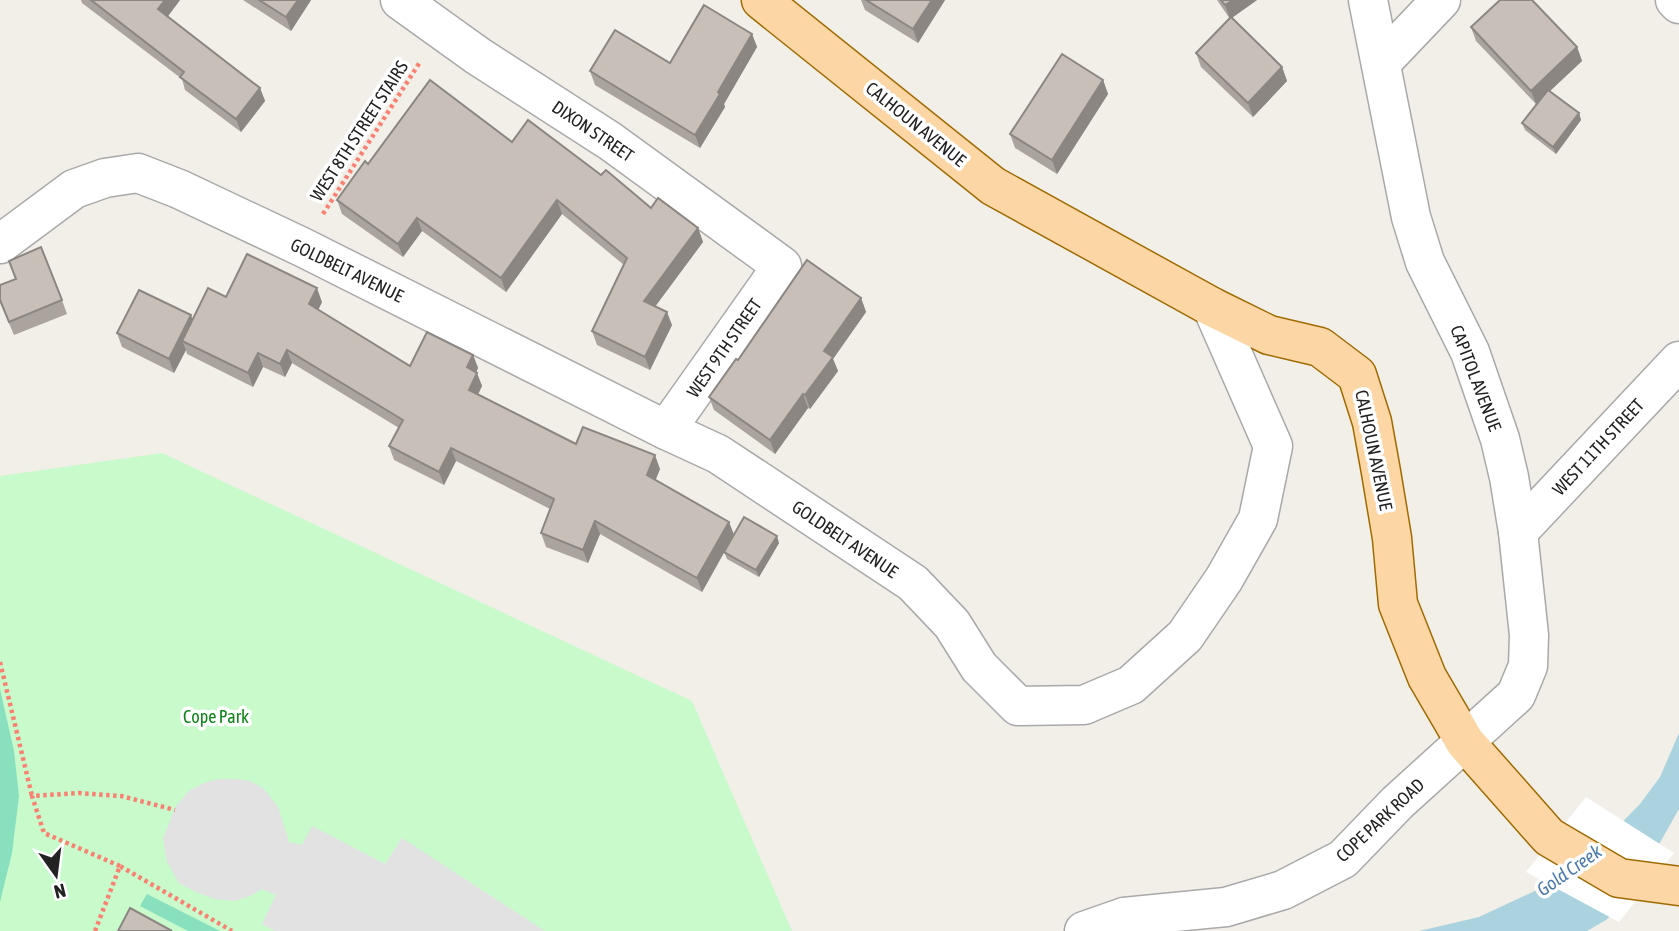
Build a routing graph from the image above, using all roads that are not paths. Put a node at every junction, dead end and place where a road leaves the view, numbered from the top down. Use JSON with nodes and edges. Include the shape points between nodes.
{"nodes":[{"id":1,"x":400,"y":0,"type":"edge"},
{"id":2,"x":761,"y":0,"type":"edge"},
{"id":3,"x":1368,"y":0,"type":"edge"},
{"id":4,"x":1441,"y":0,"type":"edge"},
{"id":5,"x":1675,"y":0,"type":"edge"},
{"id":6,"x":1679,"y":4,"type":"edge"},
{"id":7,"x":1381,"y":63,"type":"junction"},
{"id":8,"x":3,"y":239,"type":"edge"},
{"id":9,"x":782,"y":266,"type":"joint"},
{"id":10,"x":1212,"y":307,"type":"junction"},
{"id":11,"x":1679,"y":361,"type":"edge"},
{"id":12,"x":666,"y":430,"type":"junction"},
{"id":13,"x":1518,"y":532,"type":"junction"},
{"id":14,"x":1465,"y":742,"type":"junction"},
{"id":15,"x":1678,"y":887,"type":"edge"},
{"id":16,"x":1084,"y":931,"type":"edge"}],
"edges":[{"from":1,"to":9,"type":"street","name":"DIXON STREET","via":[[610,141]]},
{"from":2,"to":10,"type":"main road","name":"CALHOUN AVENUE","via":[[993,186]]},
{"from":3,"to":7,"type":"street","name":"CAPITOL AVENUE"},
{"from":4,"to":7,"type":"street"},
{"from":5,"to":6,"type":"street"},
{"from":7,"to":13,"type":"street","name":"CAPITOL AVENUE","via":[[1411,217],[1425,262],[1470,352],[1500,439]]},
{"from":8,"to":12,"type":"street","name":"GOLDBELT AVENUE","via":[[74,189],[138,173],[302,247]]},
{"from":9,"to":12,"type":"street","name":"WEST 9TH STREET"},
{"from":10,"to":12,"type":"street","name":"GOLDBELT AVENUE","via":[[1273,446],[1258,519],[1185,636],[1131,685],[1084,705],[1018,706],[979,667],[952,624],[913,583],[718,454]]},
{"from":10,"to":14,"type":"main road","name":"CALHOUN AVENUE","via":[[1269,335],[1320,348],[1357,375],[1381,472],[1398,604],[1427,677]]},
{"from":11,"to":13,"type":"street","name":"WEST 11TH STREET"},
{"from":13,"to":14,"type":"street","name":"CAPITOL AVENUE","via":[[1528,666],[1516,695]]},
{"from":14,"to":15,"type":"main road","name":"CALHOUN AVENUE","via":[[1549,836],[1619,878]]},
{"from":14,"to":16,"type":"street","name":"COPE PARK ROAD","via":[[1343,859],[1283,890],[1226,907],[1124,917]]}]}
